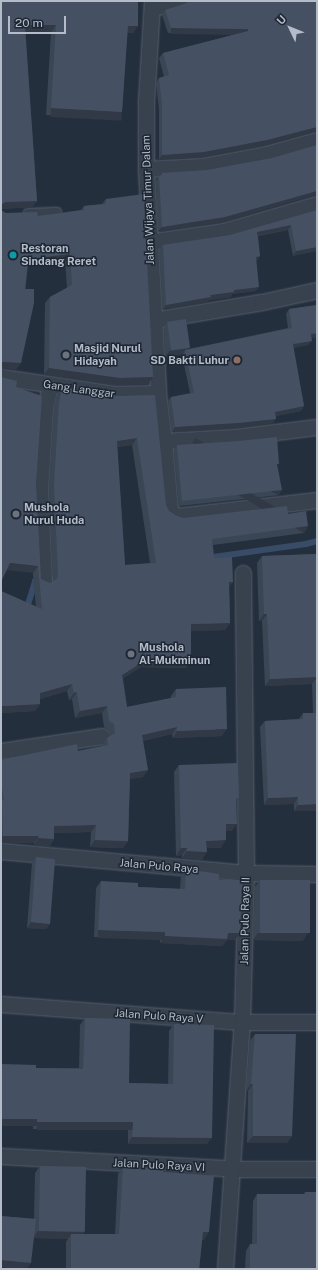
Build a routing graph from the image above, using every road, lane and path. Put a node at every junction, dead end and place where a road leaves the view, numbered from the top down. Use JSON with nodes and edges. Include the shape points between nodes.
{"nodes":[{"id":1,"x":178,"y":1,"type":"edge"},
{"id":2,"x":153,"y":4,"type":"edge"},
{"id":3,"x":317,"y":140,"type":"edge"},
{"id":4,"x":146,"y":169,"type":"junction"},
{"id":5,"x":317,"y":204,"type":"edge"},
{"id":6,"x":57,"y":212,"type":"edge"},
{"id":7,"x":17,"y":214,"type":"edge"},
{"id":8,"x":148,"y":242,"type":"junction"},
{"id":9,"x":317,"y":290,"type":"edge"},
{"id":10,"x":154,"y":320,"type":"junction"},
{"id":11,"x":1,"y":377,"type":"edge"},
{"id":12,"x":50,"y":385,"type":"junction"},
{"id":13,"x":158,"y":393,"type":"junction"},
{"id":14,"x":317,"y":427,"type":"edge"},
{"id":15,"x":164,"y":441,"type":"junction"},
{"id":16,"x":317,"y":500,"type":"edge"},
{"id":17,"x":243,"y":573,"type":"dead end"},
{"id":18,"x":44,"y":581,"type":"edge"},
{"id":19,"x":102,"y":736,"type":"dead end"},
{"id":20,"x":1,"y":751,"type":"edge"},
{"id":21,"x":1,"y":851,"type":"edge"},
{"id":22,"x":246,"y":873,"type":"junction"},
{"id":23,"x":317,"y":874,"type":"edge"},
{"id":24,"x":1,"y":1004,"type":"edge"},
{"id":25,"x":242,"y":1022,"type":"junction"},
{"id":26,"x":317,"y":1022,"type":"edge"},
{"id":27,"x":1,"y":1156,"type":"edge"},
{"id":28,"x":233,"y":1168,"type":"junction"},
{"id":29,"x":317,"y":1169,"type":"edge"},
{"id":30,"x":225,"y":1269,"type":"edge"}],
"edges":[{"from":1,"to":2,"type":"street"},
{"from":2,"to":4,"type":"street","name":"Jalan Wijaya Timur Dalam","via":[[146,101]]},
{"from":3,"to":4,"type":"street","via":[[266,154],[202,166]]},
{"from":4,"to":8,"type":"street","name":"Jalan Wijaya Timur Dalam"},
{"from":5,"to":8,"type":"street","via":[[224,231]]},
{"from":6,"to":7,"type":"lane"},
{"from":8,"to":10,"type":"street","name":"Jalan Wijaya Timur Dalam"},
{"from":9,"to":10,"type":"street"},
{"from":10,"to":13,"type":"street","name":"Jalan Wijaya Timur Dalam"},
{"from":11,"to":12,"type":"street","name":"Gang Langgar"},
{"from":12,"to":13,"type":"street","name":"Gang Langgar","via":[[115,394]]},
{"from":12,"to":18,"type":"street","via":[[45,409],[41,470]]},
{"from":13,"to":15,"type":"street","name":"Jalan Wijaya Timur Dalam"},
{"from":14,"to":15,"type":"street","via":[[236,437]]},
{"from":15,"to":16,"type":"street","name":"Jalan Wijaya Timur Dalam","via":[[170,511],[177,516]]},
{"from":17,"to":22,"type":"street","name":"Jalan Pulo Raya II"},
{"from":19,"to":20,"type":"street"},
{"from":21,"to":22,"type":"street","name":"Jalan Pulo Raya"},
{"from":22,"to":23,"type":"street","name":"Jalan Pulo Raya"},
{"from":22,"to":25,"type":"street","name":"Jalan Pulo Raya II"},
{"from":24,"to":25,"type":"street","name":"Jalan Pulo Raya V"},
{"from":25,"to":26,"type":"street","name":"Jalan Pulo Raya V"},
{"from":25,"to":28,"type":"street","name":"Jalan Pulo Raya II"},
{"from":27,"to":28,"type":"street","name":"Jalan Pulo Raya VI"},
{"from":28,"to":29,"type":"street","name":"Jalan Pulo Raya VI"},
{"from":28,"to":30,"type":"street","name":"Jalan Pulo Raya II"}]}
